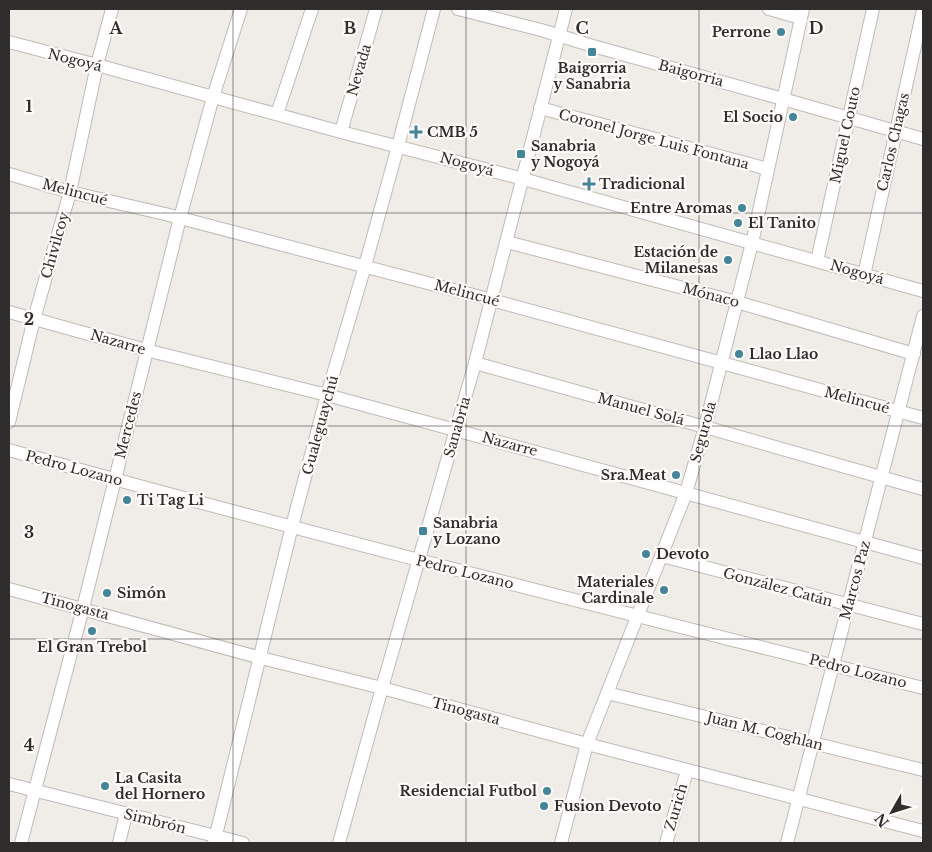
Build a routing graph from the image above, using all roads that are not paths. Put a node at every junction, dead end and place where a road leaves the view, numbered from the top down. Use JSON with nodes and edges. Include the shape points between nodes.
{"nodes":[{"id":1,"x":112,"y":9,"type":"edge"},
{"id":2,"x":242,"y":9,"type":"edge"},
{"id":3,"x":312,"y":9,"type":"edge"},
{"id":4,"x":376,"y":9,"type":"edge"},
{"id":5,"x":434,"y":9,"type":"edge"},
{"id":6,"x":458,"y":9,"type":"edge"},
{"id":7,"x":566,"y":9,"type":"edge"},
{"id":8,"x":769,"y":9,"type":"edge"},
{"id":9,"x":873,"y":9,"type":"edge"},
{"id":10,"x":923,"y":10,"type":"edge"},
{"id":11,"x":802,"y":13,"type":"edge"},
{"id":12,"x":558,"y":36,"type":"junction"},
{"id":13,"x":9,"y":42,"type":"edge"},
{"id":14,"x":97,"y":65,"type":"junction"},
{"id":15,"x":213,"y":96,"type":"junction"},
{"id":16,"x":783,"y":99,"type":"junction"},
{"id":17,"x":540,"y":108,"type":"junction"},
{"id":18,"x":278,"y":114,"type":"junction"},
{"id":19,"x":849,"y":118,"type":"junction"},
{"id":20,"x":896,"y":131,"type":"junction"},
{"id":21,"x":341,"y":132,"type":"junction"},
{"id":22,"x":923,"y":139,"type":"edge"},
{"id":23,"x":398,"y":146,"type":"junction"},
{"id":24,"x":768,"y":169,"type":"junction"},
{"id":25,"x":9,"y":174,"type":"edge"},
{"id":26,"x":521,"y":179,"type":"junction"},
{"id":27,"x":70,"y":192,"type":"junction"},
{"id":28,"x":180,"y":218,"type":"junction"},
{"id":29,"x":507,"y":242,"type":"junction"},
{"id":30,"x":752,"y":244,"type":"junction"},
{"id":31,"x":818,"y":261,"type":"junction"},
{"id":32,"x":365,"y":266,"type":"junction"},
{"id":33,"x":864,"y":275,"type":"junction"},
{"id":34,"x":923,"y":291,"type":"edge"},
{"id":35,"x":491,"y":300,"type":"junction"},
{"id":36,"x":737,"y":302,"type":"junction"},
{"id":37,"x":9,"y":312,"type":"edge"},
{"id":38,"x":923,"y":316,"type":"edge"},
{"id":39,"x":34,"y":319,"type":"junction"},
{"id":40,"x":146,"y":350,"type":"junction"},
{"id":41,"x":914,"y":354,"type":"junction"},
{"id":42,"x":721,"y":363,"type":"junction"},
{"id":43,"x":475,"y":364,"type":"junction"},
{"id":44,"x":327,"y":394,"type":"junction"},
{"id":45,"x":899,"y":411,"type":"junction"},
{"id":46,"x":923,"y":418,"type":"edge"},
{"id":47,"x":9,"y":422,"type":"edge"},
{"id":48,"x":705,"y":427,"type":"junction"},
{"id":49,"x":457,"y":429,"type":"junction"},
{"id":50,"x":9,"y":450,"type":"edge"},
{"id":51,"x":882,"y":478,"type":"junction"},
{"id":52,"x":115,"y":480,"type":"junction"},
{"id":53,"x":923,"y":489,"type":"edge"},
{"id":54,"x":686,"y":493,"type":"junction"},
{"id":55,"x":292,"y":526,"type":"junction"},
{"id":56,"x":865,"y":542,"type":"junction"},
{"id":57,"x":662,"y":556,"type":"junction"},
{"id":58,"x":923,"y":558,"type":"edge"},
{"id":59,"x":418,"y":560,"type":"junction"},
{"id":60,"x":9,"y":589,"type":"edge"},
{"id":61,"x":849,"y":605,"type":"junction"},
{"id":62,"x":83,"y":608,"type":"junction"},
{"id":63,"x":637,"y":616,"type":"junction"},
{"id":64,"x":923,"y":624,"type":"edge"},
{"id":65,"x":261,"y":658,"type":"junction"},
{"id":66,"x":833,"y":665,"type":"junction"},
{"id":67,"x":382,"y":688,"type":"junction"},
{"id":68,"x":923,"y":688,"type":"edge"},
{"id":69,"x":607,"y":693,"type":"junction"},
{"id":70,"x":812,"y":743,"type":"junction"},
{"id":71,"x":587,"y":744,"type":"junction"},
{"id":72,"x":687,"y":770,"type":"junction"},
{"id":73,"x":923,"y":770,"type":"edge"},
{"id":74,"x":9,"y":784,"type":"edge"},
{"id":75,"x":34,"y":791,"type":"junction"},
{"id":76,"x":799,"y":799,"type":"junction"},
{"id":77,"x":126,"y":814,"type":"junction"},
{"id":78,"x":923,"y":831,"type":"edge"},
{"id":79,"x":215,"y":840,"type":"edge"},
{"id":80,"x":21,"y":843,"type":"edge"},
{"id":81,"x":119,"y":843,"type":"edge"},
{"id":82,"x":243,"y":843,"type":"edge"},
{"id":83,"x":339,"y":843,"type":"edge"},
{"id":84,"x":562,"y":843,"type":"edge"},
{"id":85,"x":666,"y":843,"type":"edge"},
{"id":86,"x":787,"y":843,"type":"edge"}],
"edges":[{"from":1,"to":14,"type":"street","name":"Chivilcoy"},
{"from":2,"to":15,"type":"street","name":"Mercedes"},
{"from":3,"to":18,"type":"street"},
{"from":4,"to":21,"type":"street","name":"Nevada"},
{"from":5,"to":23,"type":"street","name":"Gualeguaychú"},
{"from":6,"to":12,"type":"street","name":"Baigorria"},
{"from":7,"to":12,"type":"street","name":"Sanabria"},
{"from":8,"to":11,"type":"street"},
{"from":9,"to":19,"type":"street","name":"Miguel Couto"},
{"from":10,"to":20,"type":"street","name":"Carlos Chagas"},
{"from":11,"to":16,"type":"street","name":"Segurola"},
{"from":12,"to":16,"type":"street","name":"Baigorria"},
{"from":12,"to":17,"type":"street","name":"Sanabria"},
{"from":13,"to":14,"type":"street","name":"Nogoyá"},
{"from":14,"to":15,"type":"street","name":"Nogoyá"},
{"from":14,"to":27,"type":"street","name":"Chivilcoy"},
{"from":15,"to":18,"type":"street","name":"Nogoyá"},
{"from":15,"to":28,"type":"street","name":"Mercedes"},
{"from":16,"to":19,"type":"street","name":"Baigorria"},
{"from":16,"to":24,"type":"street","name":"Segurola"},
{"from":17,"to":24,"type":"street","name":"Coronel Jorge Luis Fontana"},
{"from":17,"to":26,"type":"street","name":"Sanabria"},
{"from":18,"to":21,"type":"street","name":"Nogoyá"},
{"from":19,"to":20,"type":"street","name":"Baigorria"},
{"from":19,"to":31,"type":"street","name":"Miguel Couto"},
{"from":20,"to":22,"type":"street","name":"Baigorria"},
{"from":20,"to":33,"type":"street","name":"Carlos Chagas"},
{"from":21,"to":23,"type":"street","name":"Nogoyá"},
{"from":23,"to":26,"type":"street","name":"Nogoyá"},
{"from":23,"to":32,"type":"street","name":"Gualeguaychú"},
{"from":24,"to":30,"type":"street","name":"Segurola"},
{"from":25,"to":27,"type":"street","name":"Melincué"},
{"from":26,"to":29,"type":"street","name":"Sanabria"},
{"from":26,"to":30,"type":"street","name":"Nogoyá"},
{"from":27,"to":28,"type":"street","name":"Melincué"},
{"from":27,"to":39,"type":"street","name":"Chivilcoy"},
{"from":28,"to":32,"type":"street","name":"Melincué"},
{"from":28,"to":40,"type":"street","name":"Mercedes"},
{"from":29,"to":35,"type":"street","name":"Sanabria"},
{"from":29,"to":36,"type":"street","name":"Mónaco"},
{"from":30,"to":31,"type":"street","name":"Nogoyá"},
{"from":30,"to":36,"type":"street","name":"Segurola"},
{"from":31,"to":33,"type":"street","name":"Nogoyá"},
{"from":32,"to":35,"type":"street","name":"Melincué"},
{"from":32,"to":44,"type":"street","name":"Gualeguaychú"},
{"from":33,"to":34,"type":"street","name":"Nogoyá"},
{"from":35,"to":42,"type":"street","name":"Melincué"},
{"from":35,"to":43,"type":"street","name":"Sanabria"},
{"from":36,"to":41,"type":"street","name":"Mónaco"},
{"from":36,"to":42,"type":"street","name":"Segurola"},
{"from":37,"to":39,"type":"street","name":"Nazarre"},
{"from":38,"to":41,"type":"street","name":"Marcos Paz"},
{"from":39,"to":40,"type":"street","name":"Nazarre"},
{"from":39,"to":47,"type":"street","name":"Chivilcoy"},
{"from":40,"to":44,"type":"street","name":"Nazarre"},
{"from":40,"to":52,"type":"street","name":"Mercedes"},
{"from":41,"to":45,"type":"street","name":"Marcos Paz"},
{"from":42,"to":45,"type":"street","name":"Melincué"},
{"from":42,"to":48,"type":"street","name":"Segurola"},
{"from":43,"to":48,"type":"street","name":"Manuel Solá"},
{"from":43,"to":49,"type":"street","name":"Sanabria"},
{"from":44,"to":49,"type":"street","name":"Nazarre"},
{"from":44,"to":55,"type":"street","name":"Gualeguaychú"},
{"from":45,"to":46,"type":"street","name":"Melincué"},
{"from":45,"to":51,"type":"street","name":"Marcos Paz"},
{"from":48,"to":51,"type":"street","name":"Manuel Solá"},
{"from":48,"to":54,"type":"street","name":"Segurola"},
{"from":49,"to":54,"type":"street","name":"Nazarre"},
{"from":49,"to":59,"type":"street","name":"Sanabria"},
{"from":50,"to":52,"type":"street","name":"Pedro Lozano"},
{"from":51,"to":53,"type":"street","name":"Manuel Solá"},
{"from":51,"to":56,"type":"street","name":"Marcos Paz"},
{"from":52,"to":55,"type":"street","name":"Pedro Lozano"},
{"from":52,"to":62,"type":"street","name":"Mercedes"},
{"from":54,"to":56,"type":"street","name":"Nazarre"},
{"from":54,"to":57,"type":"street","name":"Segurola"},
{"from":55,"to":59,"type":"street","name":"Pedro Lozano"},
{"from":55,"to":65,"type":"street","name":"Gualeguaychú"},
{"from":56,"to":58,"type":"street","name":"Nazarre"},
{"from":56,"to":61,"type":"street","name":"Marcos Paz"},
{"from":57,"to":61,"type":"street","name":"González Catán"},
{"from":57,"to":63,"type":"street","name":"Segurola"},
{"from":59,"to":63,"type":"street","name":"Pedro Lozano"},
{"from":59,"to":67,"type":"street","name":"Sanabria"},
{"from":60,"to":62,"type":"street","name":"Tinogasta"},
{"from":61,"to":64,"type":"street","name":"González Catán"},
{"from":61,"to":66,"type":"street","name":"Marcos Paz"},
{"from":62,"to":65,"type":"street","name":"Tinogasta"},
{"from":62,"to":75,"type":"street","name":"Mercedes"},
{"from":63,"to":66,"type":"street","name":"Pedro Lozano"},
{"from":63,"to":69,"type":"street","name":"Segurola"},
{"from":65,"to":67,"type":"street","name":"Tinogasta"},
{"from":65,"to":79,"type":"street","name":"Gualeguaychú"},
{"from":66,"to":68,"type":"street","name":"Pedro Lozano"},
{"from":66,"to":70,"type":"street","name":"Marcos Paz"},
{"from":67,"to":71,"type":"street","name":"Tinogasta"},
{"from":67,"to":83,"type":"street","name":"Sanabria"},
{"from":69,"to":70,"type":"street","name":"Juan M. Coghlan"},
{"from":69,"to":71,"type":"street","name":"Segurola"},
{"from":70,"to":73,"type":"street","name":"Juan M. Coghlan"},
{"from":70,"to":76,"type":"street","name":"Marcos Paz"},
{"from":71,"to":72,"type":"street","name":"Tinogasta"},
{"from":71,"to":84,"type":"street","name":"Segurola"},
{"from":72,"to":76,"type":"street","name":"Tinogasta"},
{"from":72,"to":85,"type":"street","name":"Zurich"},
{"from":74,"to":75,"type":"street","name":"Simbrón"},
{"from":75,"to":77,"type":"street","name":"Simbrón"},
{"from":75,"to":80,"type":"street","name":"Mercedes"},
{"from":76,"to":78,"type":"street","name":"Tinogasta"},
{"from":76,"to":86,"type":"street","name":"Marcos Paz"},
{"from":77,"to":79,"type":"street","name":"Simbrón"},
{"from":77,"to":81,"type":"street"},
{"from":79,"to":82,"type":"street","name":"Simbrón"}]}
